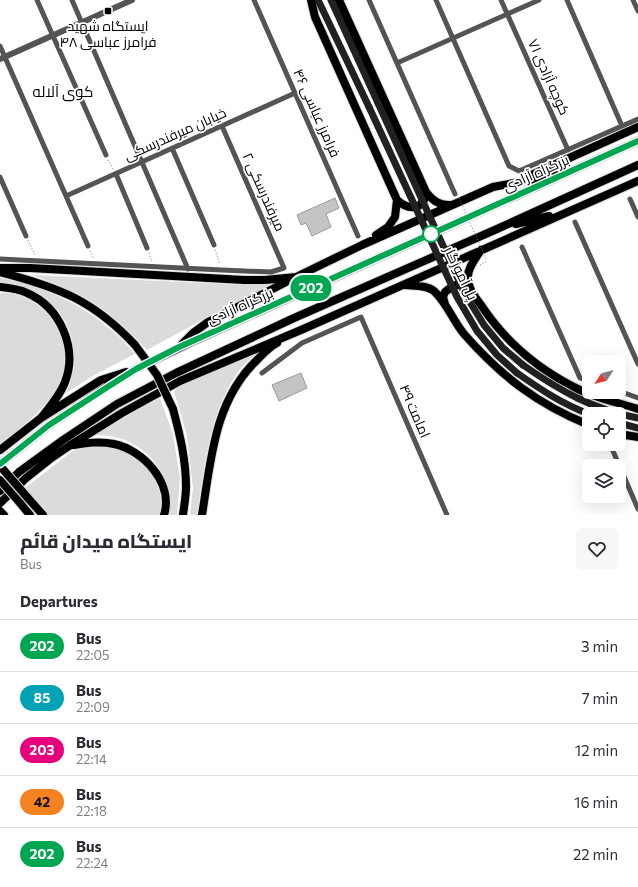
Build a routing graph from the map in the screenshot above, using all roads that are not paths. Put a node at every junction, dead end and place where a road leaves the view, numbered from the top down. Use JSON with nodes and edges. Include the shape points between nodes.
{"nodes":[{"id":1,"x":37,"y":0,"type":"edge"},
{"id":2,"x":72,"y":0,"type":"edge"},
{"id":3,"x":130,"y":0,"type":"edge"},
{"id":4,"x":254,"y":0,"type":"edge"},
{"id":5,"x":310,"y":0,"type":"edge"},
{"id":6,"x":318,"y":0,"type":"edge"},
{"id":7,"x":331,"y":0,"type":"edge"},
{"id":8,"x":339,"y":0,"type":"edge"},
{"id":9,"x":369,"y":0,"type":"edge"},
{"id":10,"x":436,"y":0,"type":"edge"},
{"id":11,"x":501,"y":0,"type":"edge"},
{"id":12,"x":539,"y":0,"type":"edge"},
{"id":13,"x":567,"y":0,"type":"edge"},
{"id":14,"x":633,"y":0,"type":"edge"},
{"id":15,"x":638,"y":11,"type":"edge"},
{"id":16,"x":508,"y":14,"type":"junction"},
{"id":17,"x":82,"y":22,"type":"junction"},
{"id":18,"x":52,"y":35,"type":"junction"},
{"id":19,"x":453,"y":38,"type":"junction"},
{"id":20,"x":0,"y":46,"type":"edge"},
{"id":21,"x":2,"y":58,"type":"edge"},
{"id":22,"x":397,"y":63,"type":"junction"},
{"id":23,"x":295,"y":93,"type":"junction"},
{"id":24,"x":638,"y":119,"type":"edge"},
{"id":25,"x":222,"y":126,"type":"junction"},
{"id":26,"x":622,"y":126,"type":"junction"},
{"id":27,"x":638,"y":127,"type":"edge"},
{"id":28,"x":638,"y":141,"type":"edge"},
{"id":29,"x":172,"y":148,"type":"junction"},
{"id":30,"x":568,"y":150,"type":"junction"},
{"id":31,"x":106,"y":154,"type":"road end"},
{"id":32,"x":142,"y":162,"type":"junction"},
{"id":33,"x":638,"y":165,"type":"edge"},
{"id":34,"x":571,"y":172,"type":"junction"},
{"id":35,"x":116,"y":174,"type":"junction"},
{"id":36,"x":0,"y":177,"type":"edge"},
{"id":37,"x":638,"y":180,"type":"edge"},
{"id":38,"x":513,"y":183,"type":"junction"},
{"id":39,"x":426,"y":192,"type":"junction"},
{"id":40,"x":66,"y":196,"type":"junction"},
{"id":41,"x":456,"y":199,"type":"junction"},
{"id":42,"x":630,"y":199,"type":"dead end"},
{"id":43,"x":397,"y":200,"type":"junction"},
{"id":44,"x":570,"y":211,"type":"junction"},
{"id":45,"x":638,"y":217,"type":"edge"},
{"id":46,"x":575,"y":222,"type":"dead end"},
{"id":47,"x":497,"y":229,"type":"junction"},
{"id":48,"x":26,"y":236,"type":"road end"},
{"id":49,"x":358,"y":236,"type":"dead end"},
{"id":50,"x":362,"y":245,"type":"junction"},
{"id":51,"x":88,"y":246,"type":"road end"},
{"id":52,"x":214,"y":246,"type":"road end"},
{"id":53,"x":522,"y":247,"type":"dead end"},
{"id":54,"x":147,"y":248,"type":"road end"},
{"id":55,"x":481,"y":250,"type":"junction"},
{"id":56,"x":0,"y":259,"type":"edge"},
{"id":57,"x":0,"y":268,"type":"edge"},
{"id":58,"x":188,"y":269,"type":"junction"},
{"id":59,"x":0,"y":272,"type":"edge"},
{"id":60,"x":296,"y":277,"type":"junction"},
{"id":61,"x":402,"y":285,"type":"junction"},
{"id":62,"x":0,"y":287,"type":"edge"},
{"id":63,"x":472,"y":291,"type":"junction"},
{"id":64,"x":445,"y":305,"type":"junction"},
{"id":65,"x":301,"y":330,"type":"junction"},
{"id":66,"x":177,"y":348,"type":"junction"},
{"id":67,"x":638,"y":364,"type":"edge"},
{"id":68,"x":136,"y":369,"type":"junction"},
{"id":69,"x":262,"y":373,"type":"dead end"},
{"id":70,"x":582,"y":379,"type":"edge"},
{"id":71,"x":626,"y":394,"type":"edge"},
{"id":72,"x":638,"y":398,"type":"edge"},
{"id":73,"x":638,"y":409,"type":"edge"},
{"id":74,"x":582,"y":411,"type":"edge"},
{"id":75,"x":41,"y":418,"type":"junction"},
{"id":76,"x":638,"y":418,"type":"edge"},
{"id":77,"x":582,"y":422,"type":"edge"},
{"id":78,"x":626,"y":425,"type":"edge"},
{"id":79,"x":638,"y":428,"type":"edge"},
{"id":80,"x":626,"y":435,"type":"edge"},
{"id":81,"x":638,"y":437,"type":"edge"},
{"id":82,"x":69,"y":446,"type":"junction"},
{"id":83,"x":0,"y":450,"type":"edge"},
{"id":84,"x":613,"y":451,"type":"edge"},
{"id":85,"x":0,"y":465,"type":"edge"},
{"id":86,"x":0,"y":480,"type":"edge"},
{"id":87,"x":0,"y":491,"type":"edge"},
{"id":88,"x":0,"y":503,"type":"edge"},
{"id":89,"x":638,"y":509,"type":"edge"},
{"id":90,"x":0,"y":511,"type":"edge"},
{"id":91,"x":4,"y":515,"type":"edge"},
{"id":92,"x":30,"y":515,"type":"edge"},
{"id":93,"x":43,"y":515,"type":"edge"},
{"id":94,"x":164,"y":515,"type":"edge"},
{"id":95,"x":183,"y":515,"type":"edge"},
{"id":96,"x":202,"y":515,"type":"edge"},
{"id":97,"x":447,"y":515,"type":"edge"}],
"edges":[{"from":1,"to":18,"type":"street"},
{"from":2,"to":17,"type":"street"},
{"from":3,"to":17,"type":"street"},
{"from":4,"to":23,"type":"street","name":"فرامرز عباسی ۴۶"},
{"from":5,"to":43,"type":"highway","via":[[315,17]]},
{"from":6,"to":74,"type":"main road","name":"پل آموزگار","bridge":true,"via":[[457,298],[477,330],[497,355],[517,373],[543,392]]},
{"from":7,"to":76,"type":"main road","name":"پل آموزگار","bridge":true,"via":[[465,294],[484,325],[503,348],[549,384],[598,408]]},
{"from":8,"to":39,"type":"highway"},
{"from":9,"to":22,"type":"street"},
{"from":10,"to":19,"type":"street"},
{"from":11,"to":16,"type":"street","name":"کوچه آزادی ۷۱"},
{"from":12,"to":16,"type":"street"},
{"from":13,"to":26,"type":"street"},
{"from":14,"to":15,"type":"street"},
{"from":16,"to":19,"type":"street"},
{"from":16,"to":30,"type":"street","name":"کوچه آزادی ۷۱"},
{"from":17,"to":18,"type":"street"},
{"from":17,"to":32,"type":"street"},
{"from":18,"to":21,"type":"street"},
{"from":18,"to":31,"type":"street"},
{"from":19,"to":22,"type":"street"},
{"from":19,"to":30,"type":"street","via":[[509,166],[519,171]]},
{"from":20,"to":21,"type":"street"},
{"from":21,"to":40,"type":"street"},
{"from":22,"to":41,"type":"street"},
{"from":23,"to":25,"type":"street","name":"خیابان میرفندرسکی"},
{"from":23,"to":49,"type":"street","name":"فرامرز عباسی ۴۶"},
{"from":24,"to":26,"type":"street"},
{"from":25,"to":29,"type":"street","name":"خیابان میرفندرسکی"},
{"from":25,"to":58,"type":"street","name":"میرفندرسکی ۲","via":[[284,268],[271,272]]},
{"from":26,"to":30,"type":"street"},
{"from":27,"to":38,"type":"highway"},
{"from":28,"to":34,"type":"highway","name":"بزرگراه آزادی"},
{"from":29,"to":32,"type":"street","name":"خیابان میرفندرسکی"},
{"from":29,"to":52,"type":"street"},
{"from":32,"to":35,"type":"street","name":"خیابان میرفندرسکی"},
{"from":32,"to":58,"type":"street"},
{"from":33,"to":47,"type":"highway"},
{"from":34,"to":38,"type":"highway"},
{"from":34,"to":66,"type":"highway","name":"بزرگراه آزادی"},
{"from":35,"to":40,"type":"street","name":"خیابان میرفندرسکی"},
{"from":35,"to":54,"type":"street"},
{"from":36,"to":48,"type":"street"},
{"from":37,"to":44,"type":"highway"},
{"from":38,"to":41,"type":"highway"},
{"from":39,"to":41,"type":"highway","via":[[432,200],[445,205]]},
{"from":39,"to":43,"type":"highway","via":[[422,203],[416,207],[403,206]]},
{"from":40,"to":51,"type":"street"},
{"from":41,"to":50,"type":"highway"},
{"from":42,"to":45,"type":"street"},
{"from":43,"to":50,"type":"highway","via":[[395,217],[388,227]]},
{"from":44,"to":47,"type":"highway"},
{"from":44,"to":55,"type":"highway"},
{"from":46,"to":67,"type":"street"},
{"from":47,"to":87,"type":"highway","via":[[176,373],[123,401],[63,440],[20,472]]},
{"from":50,"to":60,"type":"highway"},
{"from":53,"to":70,"type":"street"},
{"from":55,"to":61,"type":"highway"},
{"from":55,"to":63,"type":"highway","via":[[468,272]]},
{"from":56,"to":58,"type":"street"},
{"from":57,"to":60,"type":"highway","via":[[244,280]]},
{"from":59,"to":95,"type":"highway","bridge":true,"via":[[55,288],[77,298],[96,310],[135,345],[157,375],[173,409],[185,465]]},
{"from":60,"to":66,"type":"highway","via":[[208,322]]},
{"from":61,"to":64,"type":"highway","via":[[423,286],[434,290]]},
{"from":61,"to":65,"type":"highway"},
{"from":62,"to":75,"type":"highway","via":[[27,293],[44,303],[56,315],[66,336],[70,365],[65,383]]},
{"from":63,"to":64,"type":"highway","via":[[469,286],[463,284],[450,287],[445,292]]},
{"from":63,"to":73,"type":"highway","via":[[488,316],[509,341],[541,367],[574,388]]},
{"from":64,"to":77,"type":"highway","via":[[463,332],[489,361],[513,382],[538,400]]},
{"from":65,"to":82,"type":"highway","via":[[180,381]]},
{"from":65,"to":96,"type":"highway","via":[[272,346],[245,371],[229,396],[218,424]]},
{"from":66,"to":68,"type":"highway","name":"بزرگراه آزادی"},
{"from":68,"to":75,"type":"highway","via":[[101,380]]},
{"from":68,"to":85,"type":"highway","name":"بزرگراه آزادی","via":[[49,425]]},
{"from":69,"to":97,"type":"street","name":"امامت ۴۹","via":[[302,343],[361,317]]},
{"from":71,"to":72,"type":"street"},
{"from":75,"to":83,"type":"highway"},
{"from":78,"to":79,"type":"main road"},
{"from":80,"to":81,"type":"highway"},
{"from":82,"to":88,"type":"highway","via":[[32,473]]},
{"from":82,"to":94,"type":"highway","via":[[100,442],[134,451],[154,471],[162,485],[166,510]]},
{"from":84,"to":89,"type":"street"},
{"from":85,"to":93,"type":"highway","bridge":true},
{"from":86,"to":92,"type":"highway","bridge":true},
{"from":90,"to":91,"type":"highway"}]}
